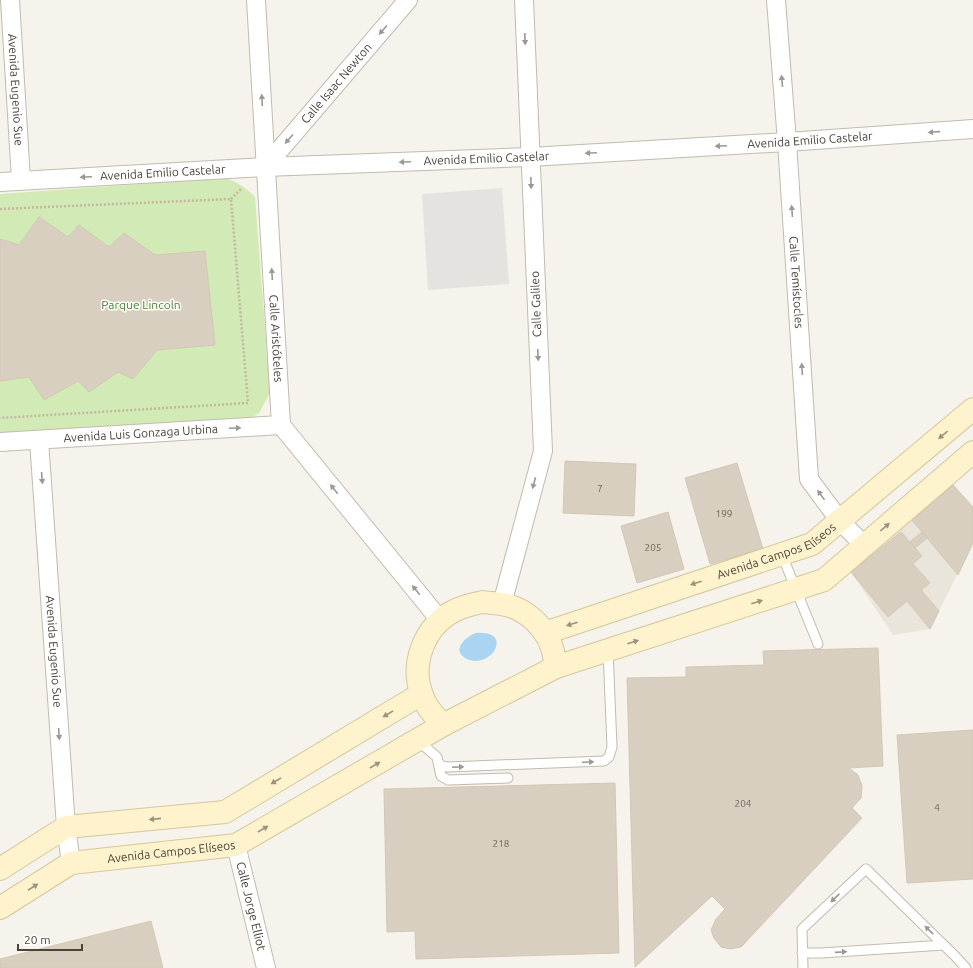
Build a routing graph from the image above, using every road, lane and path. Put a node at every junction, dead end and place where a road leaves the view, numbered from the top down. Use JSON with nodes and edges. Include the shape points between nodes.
{"nodes":[{"id":1,"x":10,"y":0,"type":"edge"},
{"id":2,"x":256,"y":0,"type":"edge"},
{"id":3,"x":408,"y":0,"type":"edge"},
{"id":4,"x":524,"y":0,"type":"edge"},
{"id":5,"x":776,"y":0,"type":"edge"},
{"id":6,"x":973,"y":129,"type":"edge"},
{"id":7,"x":787,"y":142,"type":"junction"},
{"id":8,"x":530,"y":157,"type":"junction"},
{"id":9,"x":265,"y":167,"type":"junction"},
{"id":10,"x":21,"y":180,"type":"junction"},
{"id":11,"x":0,"y":182,"type":"edge"},
{"id":12,"x":0,"y":209,"type":"edge"},
{"id":13,"x":973,"y":410,"type":"edge"},
{"id":14,"x":0,"y":418,"type":"edge"},
{"id":15,"x":281,"y":425,"type":"junction"},
{"id":16,"x":39,"y":440,"type":"junction"},
{"id":17,"x":0,"y":442,"type":"edge"},
{"id":18,"x":973,"y":452,"type":"edge"},
{"id":19,"x":840,"y":521,"type":"junction"},
{"id":20,"x":864,"y":545,"type":"junction"},
{"id":21,"x":782,"y":555,"type":"junction"},
{"id":22,"x":795,"y":590,"type":"junction"},
{"id":23,"x":502,"y":604,"type":"junction"},
{"id":24,"x":440,"y":620,"type":"junction"},
{"id":25,"x":545,"y":633,"type":"junction"},
{"id":26,"x":818,"y":644,"type":"dead end"},
{"id":27,"x":608,"y":650,"type":"junction"},
{"id":28,"x":556,"y":667,"type":"junction"},
{"id":29,"x":421,"y":694,"type":"junction"},
{"id":30,"x":443,"y":725,"type":"junction"},
{"id":31,"x":417,"y":740,"type":"junction"},
{"id":32,"x":438,"y":762,"type":"junction"},
{"id":33,"x":508,"y":778,"type":"dead end"},
{"id":34,"x":66,"y":828,"type":"junction"},
{"id":35,"x":236,"y":845,"type":"junction"},
{"id":36,"x":71,"y":863,"type":"junction"},
{"id":37,"x":0,"y":869,"type":"edge"},
{"id":38,"x":0,"y":908,"type":"edge"},
{"id":39,"x":944,"y":945,"type":"junction"},
{"id":40,"x":802,"y":952,"type":"junction"},
{"id":41,"x":266,"y":968,"type":"edge"},
{"id":42,"x":803,"y":968,"type":"edge"},
{"id":43,"x":966,"y":968,"type":"edge"}],
"edges":[{"from":1,"to":10,"type":"street","name":"Avenida Eugenio Sue"},
{"from":9,"to":2,"type":"street","name":"Calle Aristóteles","one_way":true},
{"from":3,"to":9,"type":"street","name":"Calle Isaac Newton","one_way":true},
{"from":4,"to":8,"type":"street","name":"Calle Galileo","one_way":true},
{"from":7,"to":5,"type":"street","name":"Calle Temístocles","one_way":true},
{"from":6,"to":7,"type":"street","name":"Avenida Emilio Castelar","one_way":true},
{"from":7,"to":8,"type":"street","name":"Avenida Emilio Castelar","one_way":true},
{"from":19,"to":7,"type":"street","name":"Calle Temístocles","one_way":true,"via":[[809,479]]},
{"from":8,"to":9,"type":"street","name":"Avenida Emilio Castelar","one_way":true},
{"from":8,"to":23,"type":"street","name":"Calle Galileo","one_way":true,"via":[[542,451]]},
{"from":9,"to":10,"type":"street","name":"Avenida Emilio Castelar","one_way":true},
{"from":15,"to":9,"type":"street","name":"Calle Aristóteles","one_way":true},
{"from":10,"to":11,"type":"street","name":"Avenida Emilio Castelar"},
{"from":12,"to":14,"type":"path","via":[[231,199],[248,403]]},
{"from":13,"to":19,"type":"street","name":"Avenida Campos Elíseos","one_way":true},
{"from":16,"to":15,"type":"street","name":"Avenida Luis Gonzaga Urbina","one_way":true},
{"from":24,"to":15,"type":"street","one_way":true},
{"from":16,"to":17,"type":"street","name":"Avenida Luis Gonzaga Urbina"},
{"from":16,"to":34,"type":"street","name":"Avenida Eugenio Sue","one_way":true},
{"from":20,"to":18,"type":"street","one_way":true},
{"from":19,"to":20,"type":"street","name":"Calle Temístocles"},
{"from":19,"to":21,"type":"street","name":"Avenida Campos Elíseos","via":[[812,544]]},
{"from":20,"to":22,"type":"street","via":[[824,580]]},
{"from":21,"to":22,"type":"lane"},
{"from":21,"to":25,"type":"street","name":"Avenida Campos Elíseos","one_way":true},
{"from":22,"to":26,"type":"lane"},
{"from":27,"to":22,"type":"street","one_way":true},
{"from":23,"to":24,"type":"street","via":[[483,602],[468,605]]},
{"from":23,"to":25,"type":"street","via":[[527,615]]},
{"from":24,"to":29,"type":"street","via":[[422,645],[418,660]]},
{"from":25,"to":28,"type":"street"},
{"from":27,"to":28,"type":"street"},
{"from":32,"to":27,"type":"lane","one_way":true,"via":[[448,767],[604,761],[609,757],[612,747]]},
{"from":28,"to":30,"type":"street"},
{"from":29,"to":30,"type":"street","via":[[426,705]]},
{"from":29,"to":34,"type":"street","one_way":true,"via":[[225,812]]},
{"from":30,"to":31,"type":"street","name":"Avenida Campos Elíseos"},
{"from":31,"to":32,"type":"lane","via":[[436,757]]},
{"from":35,"to":31,"type":"street","name":"Avenida Campos Elíseos","one_way":true},
{"from":32,"to":33,"type":"lane","via":[[441,776],[448,780]]},
{"from":34,"to":36,"type":"street","name":"Avenida Eugenio Sue"},
{"from":34,"to":37,"type":"street"},
{"from":35,"to":36,"type":"street","name":"Avenida Campos Elíseos"},
{"from":35,"to":41,"type":"street","name":"Calle Jorge Elliot"},
{"from":38,"to":36,"type":"street","name":"Avenida Campos Elíseos","one_way":true},
{"from":40,"to":39,"type":"lane","one_way":true},
{"from":39,"to":40,"type":"lane","one_way":true,"via":[[866,869],[802,929]]},
{"from":39,"to":43,"type":"lane"},
{"from":40,"to":42,"type":"lane"}]}
